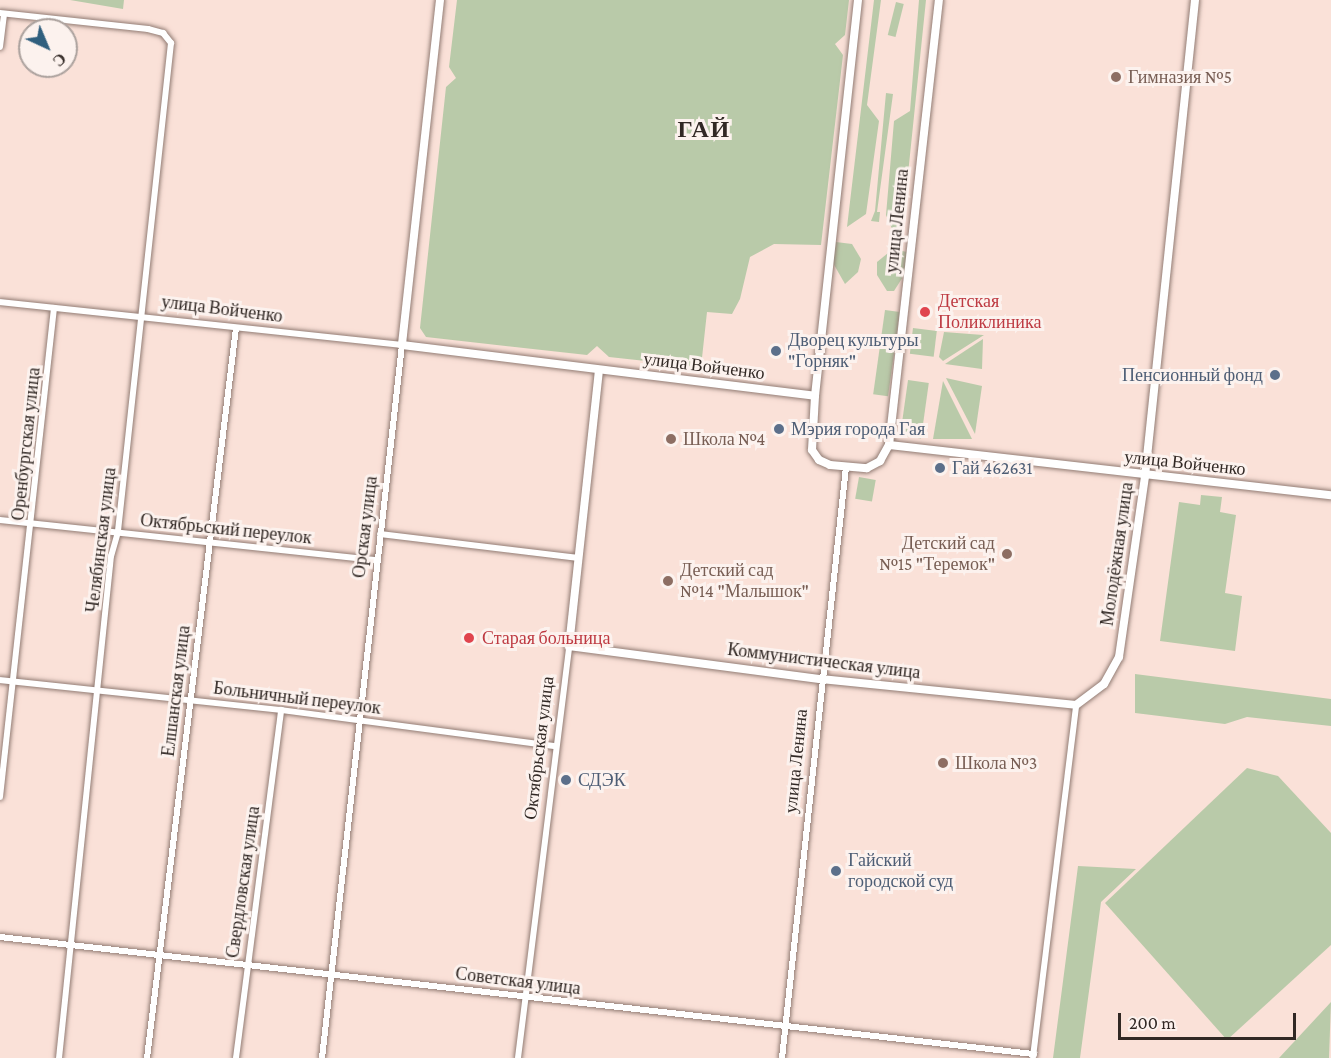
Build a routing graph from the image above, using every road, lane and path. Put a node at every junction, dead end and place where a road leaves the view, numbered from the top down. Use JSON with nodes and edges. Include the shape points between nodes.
{"nodes":[{"id":1,"x":440,"y":0,"type":"edge"},
{"id":2,"x":858,"y":0,"type":"edge"},
{"id":3,"x":939,"y":0,"type":"edge"},
{"id":4,"x":1195,"y":0,"type":"edge"},
{"id":5,"x":2,"y":14,"type":"edge"},
{"id":6,"x":0,"y":47,"type":"edge"},
{"id":7,"x":0,"y":302,"type":"edge"},
{"id":8,"x":54,"y":308,"type":"junction"},
{"id":9,"x":143,"y":316,"type":"junction"},
{"id":10,"x":236,"y":328,"type":"junction"},
{"id":11,"x":402,"y":345,"type":"junction"},
{"id":12,"x":599,"y":370,"type":"junction"},
{"id":13,"x":815,"y":396,"type":"junction"},
{"id":14,"x":889,"y":445,"type":"junction"},
{"id":15,"x":846,"y":467,"type":"junction"},
{"id":16,"x":1144,"y":476,"type":"junction"},
{"id":17,"x":1331,"y":495,"type":"edge"},
{"id":18,"x":0,"y":520,"type":"edge"},
{"id":19,"x":33,"y":523,"type":"junction"},
{"id":20,"x":118,"y":532,"type":"junction"},
{"id":21,"x":380,"y":534,"type":"junction"},
{"id":22,"x":208,"y":541,"type":"junction"},
{"id":23,"x":577,"y":558,"type":"junction"},
{"id":24,"x":377,"y":560,"type":"junction"},
{"id":25,"x":569,"y":646,"type":"junction"},
{"id":26,"x":821,"y":679,"type":"junction"},
{"id":27,"x":0,"y":680,"type":"edge"},
{"id":28,"x":14,"y":682,"type":"junction"},
{"id":29,"x":99,"y":689,"type":"junction"},
{"id":30,"x":190,"y":699,"type":"junction"},
{"id":31,"x":1076,"y":705,"type":"junction"},
{"id":32,"x":281,"y":710,"type":"junction"},
{"id":33,"x":360,"y":721,"type":"junction"},
{"id":34,"x":555,"y":746,"type":"junction"},
{"id":35,"x":0,"y":797,"type":"edge"},
{"id":36,"x":0,"y":937,"type":"edge"},
{"id":37,"x":73,"y":945,"type":"junction"},
{"id":38,"x":159,"y":955,"type":"junction"},
{"id":39,"x":247,"y":965,"type":"junction"},
{"id":40,"x":331,"y":976,"type":"junction"},
{"id":41,"x":525,"y":997,"type":"junction"},
{"id":42,"x":785,"y":1026,"type":"junction"},
{"id":43,"x":1033,"y":1056,"type":"edge"},
{"id":44,"x":59,"y":1058,"type":"edge"},
{"id":45,"x":147,"y":1058,"type":"edge"},
{"id":46,"x":236,"y":1058,"type":"edge"},
{"id":47,"x":322,"y":1058,"type":"edge"},
{"id":48,"x":518,"y":1058,"type":"edge"},
{"id":49,"x":782,"y":1058,"type":"edge"}],
"edges":[{"from":1,"to":11,"type":"main road","name":"Орская улица"},
{"from":2,"to":13,"type":"main road"},
{"from":3,"to":14,"type":"main road","name":"улица Ленина"},
{"from":4,"to":16,"type":"main road","name":"Молодёжная улица"},
{"from":5,"to":6,"type":"street"},
{"from":5,"to":9,"type":"street","name":"Челябинская улица","via":[[158,32],[171,43]]},
{"from":7,"to":8,"type":"street","name":"улица Войченко"},
{"from":8,"to":9,"type":"street","name":"улица Войченко"},
{"from":8,"to":19,"type":"street","name":"Оренбургская улица"},
{"from":9,"to":10,"type":"street","name":"улица Войченко"},
{"from":9,"to":20,"type":"street","name":"Челябинская улица"},
{"from":10,"to":11,"type":"street","name":"улица Войченко"},
{"from":10,"to":22,"type":"street","name":"Елшанская улица"},
{"from":11,"to":12,"type":"main road","name":"улица Войченко"},
{"from":11,"to":21,"type":"street","name":"Орская улица"},
{"from":12,"to":13,"type":"main road","name":"улица Войченко"},
{"from":12,"to":23,"type":"main road","name":"Октябрьская улица"},
{"from":13,"to":15,"type":"main road","via":[[812,450],[823,462]]},
{"from":14,"to":15,"type":"main road","via":[[873,466]]},
{"from":14,"to":16,"type":"main road","name":"улица Войченко"},
{"from":15,"to":26,"type":"street","name":"улица Ленина"},
{"from":16,"to":17,"type":"main road","name":"улица Войченко"},
{"from":16,"to":31,"type":"main road","name":"Молодёжная улица","via":[[1119,657],[1104,684]]},
{"from":18,"to":19,"type":"street","name":"Октябрьский переулок"},
{"from":19,"to":20,"type":"street","name":"Октябрьский переулок"},
{"from":19,"to":28,"type":"street","name":"Оренбургская улица"},
{"from":20,"to":22,"type":"street","name":"Октябрьский переулок"},
{"from":20,"to":29,"type":"street","name":"Челябинская улица","via":[[111,556]]},
{"from":21,"to":23,"type":"street"},
{"from":21,"to":24,"type":"street","name":"Орская улица"},
{"from":22,"to":24,"type":"street","name":"Октябрьский переулок"},
{"from":22,"to":30,"type":"street","name":"Елшанская улица"},
{"from":23,"to":25,"type":"main road","name":"Октябрьская улица"},
{"from":24,"to":33,"type":"street","name":"Орская улица"},
{"from":25,"to":26,"type":"main road","name":"Коммунистическая улица"},
{"from":25,"to":34,"type":"street","name":"Октябрьская улица"},
{"from":26,"to":31,"type":"main road","name":"Коммунистическая улица"},
{"from":26,"to":42,"type":"street","name":"улица Ленина"},
{"from":27,"to":28,"type":"street","name":"Больничный переулок"},
{"from":28,"to":29,"type":"street","name":"Больничный переулок"},
{"from":28,"to":35,"type":"street","name":"Оренбургская улица"},
{"from":29,"to":30,"type":"street","name":"Больничный переулок"},
{"from":29,"to":37,"type":"street","name":"Челябинская улица"},
{"from":30,"to":32,"type":"street","name":"Больничный переулок"},
{"from":30,"to":38,"type":"street","name":"Елшанская улица"},
{"from":31,"to":43,"type":"street"},
{"from":32,"to":33,"type":"street","name":"Больничный переулок"},
{"from":32,"to":39,"type":"street","name":"Свердловская улица"},
{"from":33,"to":34,"type":"street","name":"Больничный переулок"},
{"from":33,"to":40,"type":"street","name":"Орская улица"},
{"from":34,"to":41,"type":"street","name":"Октябрьская улица"},
{"from":36,"to":37,"type":"street","name":"Советская улица"},
{"from":37,"to":38,"type":"street","name":"Советская улица"},
{"from":37,"to":44,"type":"street","name":"Челябинская улица"},
{"from":38,"to":39,"type":"street","name":"Советская улица"},
{"from":38,"to":45,"type":"street","name":"Елшанская улица"},
{"from":39,"to":40,"type":"street","name":"Советская улица"},
{"from":39,"to":46,"type":"street","name":"Свердловская улица"},
{"from":40,"to":41,"type":"street","name":"Советская улица"},
{"from":40,"to":47,"type":"street","name":"Орская улица"},
{"from":41,"to":42,"type":"street","name":"Советская улица"},
{"from":41,"to":48,"type":"street","name":"Октябрьская улица"},
{"from":42,"to":43,"type":"street","name":"Советская улица"},
{"from":42,"to":49,"type":"street","name":"улица Ленина"}]}
